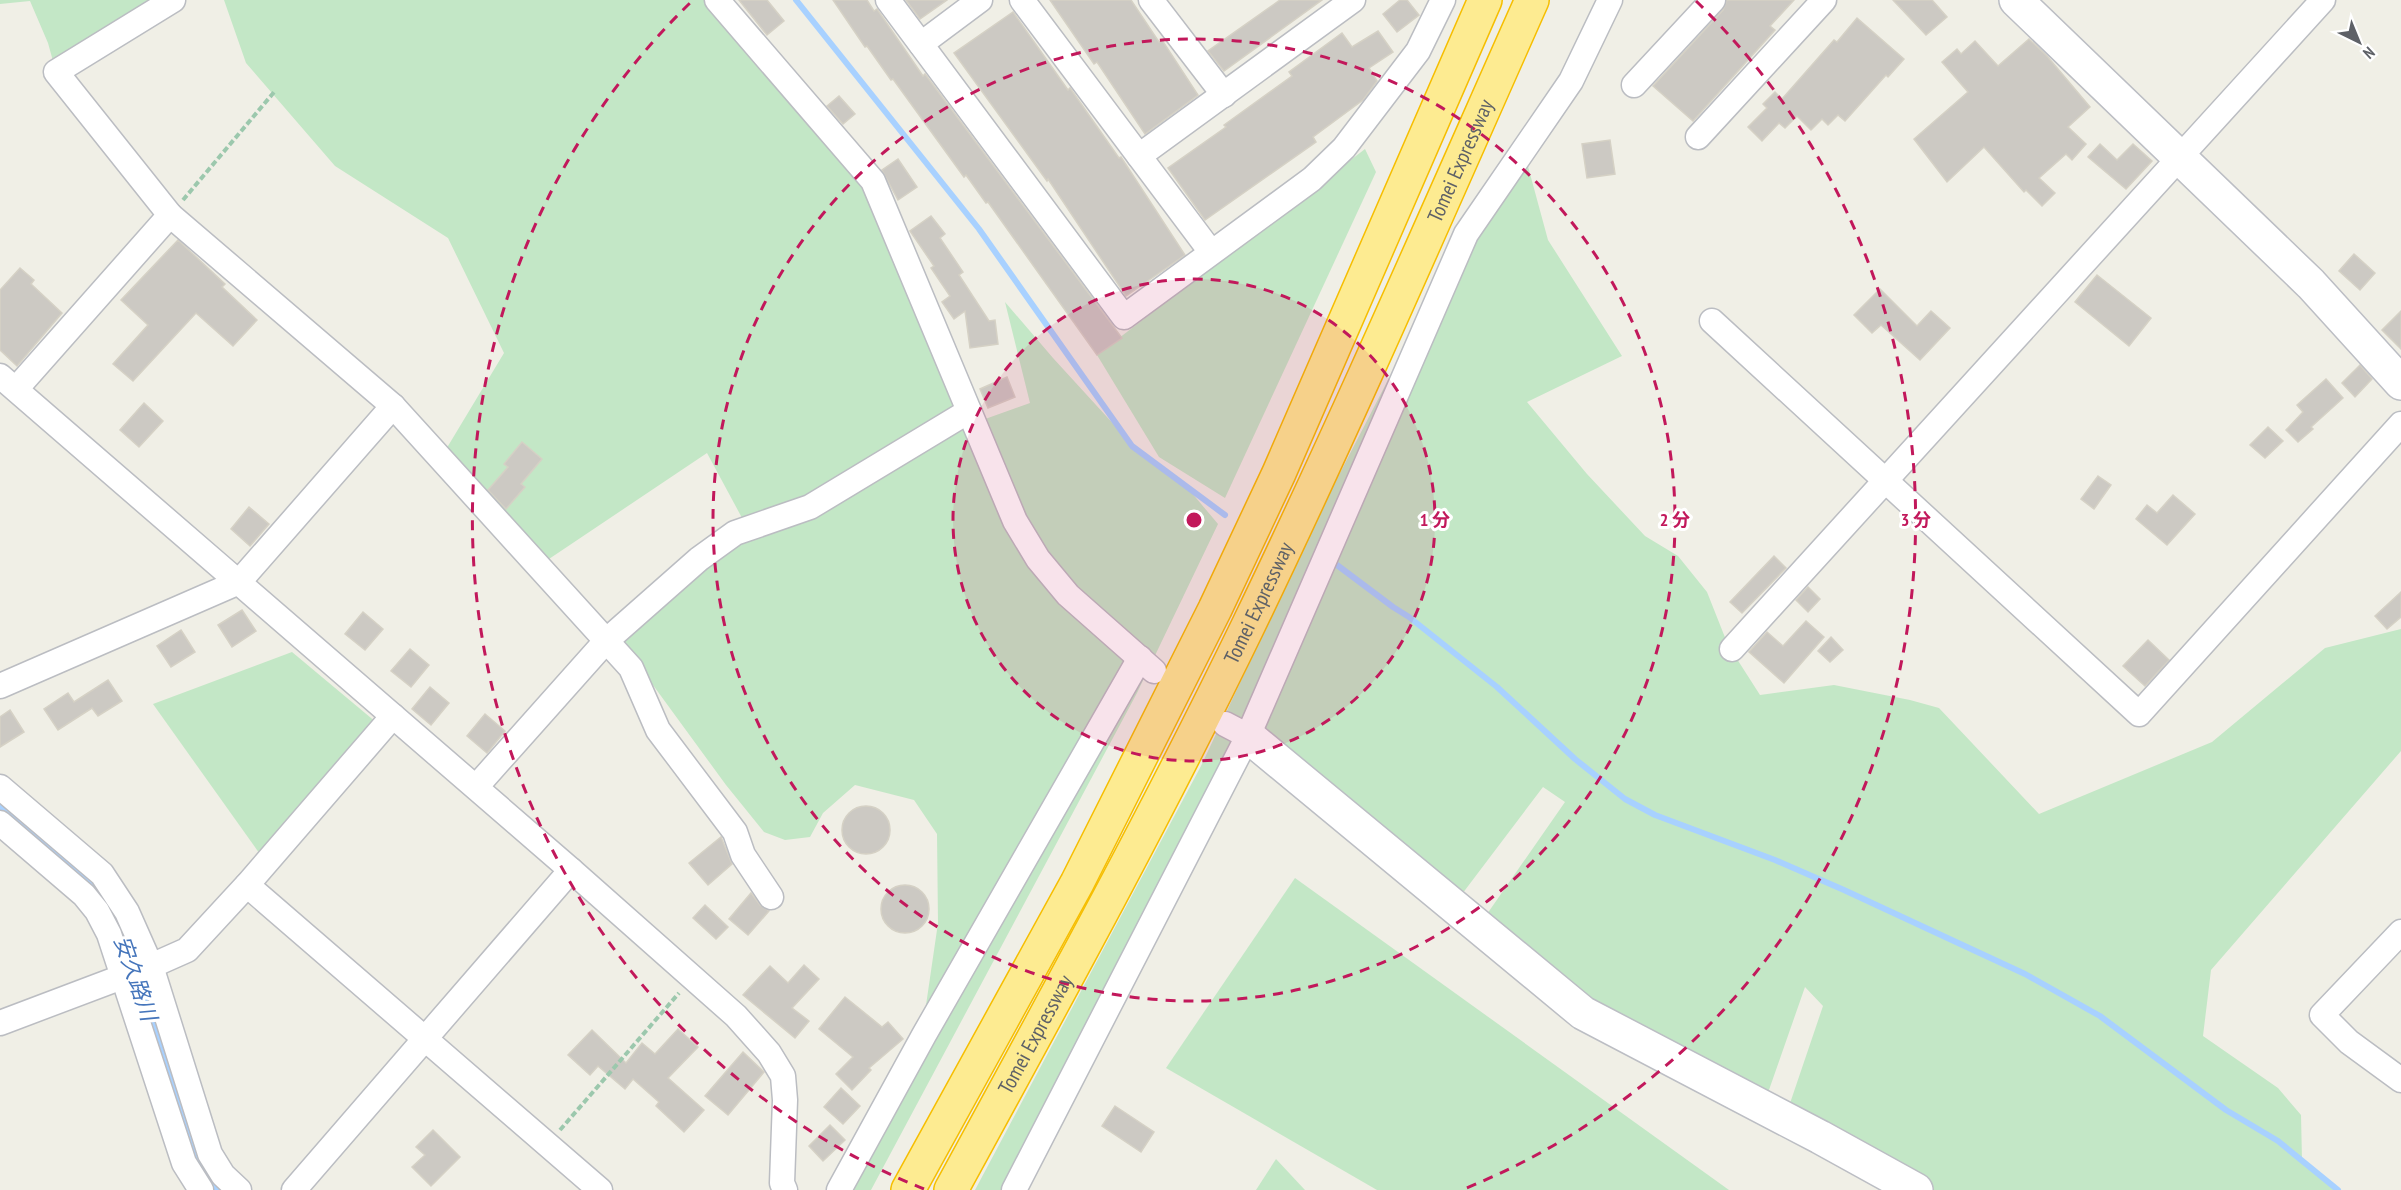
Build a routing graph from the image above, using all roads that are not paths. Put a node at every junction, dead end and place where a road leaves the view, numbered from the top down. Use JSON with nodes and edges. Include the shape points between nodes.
{"nodes":[{"id":1,"x":172,"y":0,"type":"edge"},
{"id":2,"x":717,"y":0,"type":"edge"},
{"id":3,"x":888,"y":0,"type":"edge"},
{"id":4,"x":980,"y":0,"type":"edge"},
{"id":5,"x":1022,"y":0,"type":"edge"},
{"id":6,"x":1353,"y":0,"type":"edge"},
{"id":7,"x":1443,"y":0,"type":"edge"},
{"id":8,"x":1484,"y":0,"type":"edge"},
{"id":9,"x":1532,"y":0,"type":"edge"},
{"id":10,"x":1610,"y":0,"type":"edge"},
{"id":11,"x":1713,"y":0,"type":"edge"},
{"id":12,"x":1824,"y":0,"type":"edge"},
{"id":13,"x":2016,"y":0,"type":"edge"},
{"id":14,"x":2323,"y":0,"type":"edge"},
{"id":15,"x":1157,"y":2,"type":"edge"},
{"id":16,"x":921,"y":44,"type":"junction"},
{"id":17,"x":1634,"y":85,"type":"dead end"},
{"id":18,"x":1224,"y":95,"type":"junction"},
{"id":19,"x":1698,"y":137,"type":"dead end"},
{"id":20,"x":1139,"y":156,"type":"junction"},
{"id":21,"x":2178,"y":156,"type":"junction"},
{"id":22,"x":170,"y":215,"type":"junction"},
{"id":23,"x":1211,"y":252,"type":"junction"},
{"id":24,"x":1712,"y":321,"type":"dead end"},
{"id":25,"x":8,"y":383,"type":"edge"},
{"id":26,"x":2401,"y":383,"type":"edge"},
{"id":27,"x":393,"y":406,"type":"junction"},
{"id":28,"x":969,"y":411,"type":"junction"},
{"id":29,"x":2401,"y":424,"type":"edge"},
{"id":30,"x":1884,"y":481,"type":"junction"},
{"id":31,"x":239,"y":582,"type":"junction"},
{"id":32,"x":606,"y":640,"type":"junction"},
{"id":33,"x":1732,"y":649,"type":"dead end"},
{"id":34,"x":0,"y":686,"type":"edge"},
{"id":35,"x":393,"y":716,"type":"junction"},
{"id":36,"x":1237,"y":730,"type":"junction"},
{"id":37,"x":0,"y":787,"type":"edge"},
{"id":38,"x":476,"y":787,"type":"junction"},
{"id":39,"x":0,"y":823,"type":"edge"},
{"id":40,"x":572,"y":870,"type":"junction"},
{"id":41,"x":247,"y":885,"type":"junction"},
{"id":42,"x":771,"y":897,"type":"dead end"},
{"id":43,"x":2401,"y":932,"type":"edge"},
{"id":44,"x":151,"y":966,"type":"junction"},
{"id":45,"x":123,"y":977,"type":"junction"},
{"id":46,"x":0,"y":1023,"type":"edge"},
{"id":47,"x":426,"y":1040,"type":"junction"},
{"id":48,"x":2401,"y":1080,"type":"edge"},
{"id":49,"x":201,"y":1190,"type":"edge"},
{"id":50,"x":239,"y":1190,"type":"edge"},
{"id":51,"x":294,"y":1190,"type":"edge"},
{"id":52,"x":600,"y":1190,"type":"edge"},
{"id":53,"x":785,"y":1190,"type":"edge"},
{"id":54,"x":839,"y":1190,"type":"edge"},
{"id":55,"x":908,"y":1190,"type":"edge"},
{"id":56,"x":951,"y":1190,"type":"edge"},
{"id":57,"x":1014,"y":1190,"type":"edge"},
{"id":58,"x":1916,"y":1190,"type":"edge"}],
"edges":[{"from":1,"to":22,"type":"street","via":[[56,72]]},
{"from":2,"to":28,"type":"street","via":[[873,181]]},
{"from":3,"to":16,"type":"street"},
{"from":4,"to":16,"type":"street"},
{"from":5,"to":20,"type":"street"},
{"from":6,"to":18,"type":"street"},
{"from":7,"to":23,"type":"street","via":[[1418,51],[1344,148],[1312,179]]},
{"from":8,"to":55,"type":"highway","name":"Tomei Expressway","via":[[1279,473],[1215,609],[1077,883]]},
{"from":9,"to":56,"type":"highway","name":"Tomei Expressway","via":[[1248,626],[1110,899]]},
{"from":10,"to":36,"type":"street","via":[[1570,81],[1466,234]]},
{"from":11,"to":17,"type":"street"},
{"from":12,"to":19,"type":"street"},
{"from":13,"to":21,"type":"street"},
{"from":14,"to":21,"type":"street"},
{"from":15,"to":18,"type":"street"},
{"from":16,"to":23,"type":"street","via":[[1124,317]]},
{"from":18,"to":20,"type":"street"},
{"from":20,"to":23,"type":"street"},
{"from":21,"to":26,"type":"street","via":[[2311,284]]},
{"from":21,"to":30,"type":"street"},
{"from":22,"to":25,"type":"street"},
{"from":22,"to":27,"type":"street"},
{"from":24,"to":30,"type":"street"},
{"from":25,"to":31,"type":"street"},
{"from":27,"to":31,"type":"street"},
{"from":27,"to":32,"type":"street"},
{"from":28,"to":32,"type":"street","via":[[810,507],[735,533]]},
{"from":28,"to":54,"type":"street","via":[[1015,520],[1038,559],[1068,595],[1147,664],[924,1035]]},
{"from":29,"to":30,"type":"street","via":[[2139,714]]},
{"from":30,"to":33,"type":"street"},
{"from":31,"to":34,"type":"street"},
{"from":31,"to":35,"type":"street"},
{"from":32,"to":38,"type":"street"},
{"from":32,"to":42,"type":"street","via":[[631,668],[658,730],[735,832],[743,855]]},
{"from":35,"to":38,"type":"street"},
{"from":35,"to":41,"type":"street"},
{"from":36,"to":57,"type":"street"},
{"from":36,"to":58,"type":"street","via":[[1583,1013]]},
{"from":37,"to":44,"type":"street","via":[[102,874],[128,912]]},
{"from":38,"to":40,"type":"street"},
{"from":39,"to":45,"type":"street","via":[[84,895],[97,911]]},
{"from":40,"to":47,"type":"street"},
{"from":40,"to":53,"type":"street","via":[[693,976],[769,1053],[783,1076]]},
{"from":41,"to":44,"type":"street","via":[[188,950]]},
{"from":41,"to":47,"type":"street"},
{"from":43,"to":48,"type":"street","via":[[2322,1015],[2349,1042]]},
{"from":44,"to":45,"type":"street"},
{"from":44,"to":50,"type":"street","via":[[210,1154],[223,1175]]},
{"from":45,"to":46,"type":"street"},
{"from":45,"to":49,"type":"street","via":[[184,1163]]},
{"from":47,"to":51,"type":"street"},
{"from":47,"to":52,"type":"street"}]}
